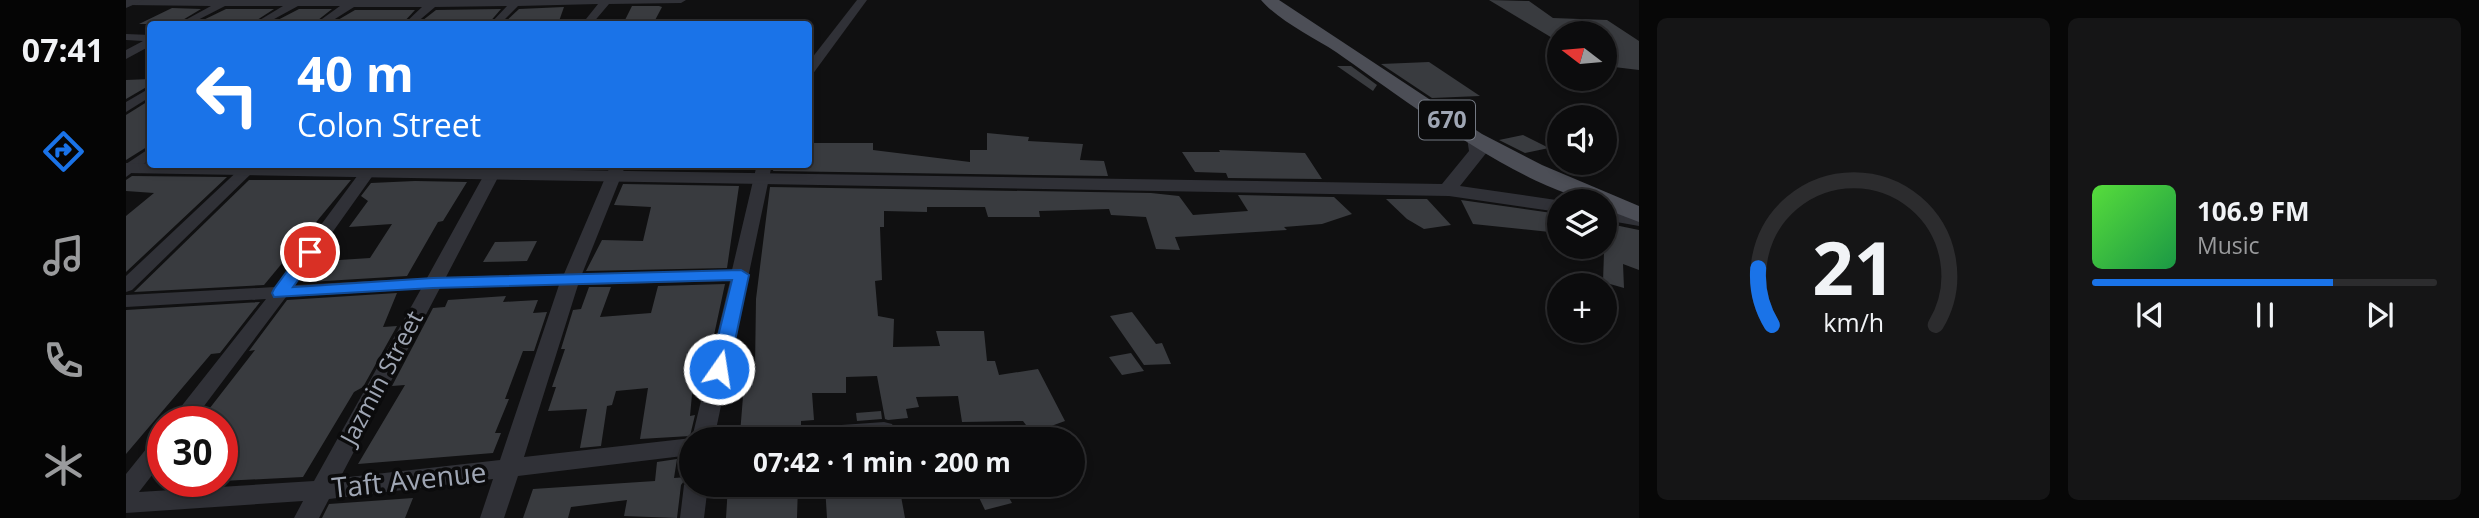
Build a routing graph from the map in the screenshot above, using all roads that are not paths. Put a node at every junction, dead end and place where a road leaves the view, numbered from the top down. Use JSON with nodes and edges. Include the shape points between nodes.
{"nodes":[{"id":1,"x":681,"y":0,"type":"edge"},
{"id":2,"x":862,"y":0,"type":"edge"},
{"id":3,"x":1269,"y":0,"type":"edge"},
{"id":4,"x":226,"y":1,"type":"edge"},
{"id":5,"x":130,"y":2,"type":"edge"},
{"id":6,"x":298,"y":2,"type":"edge"},
{"id":7,"x":604,"y":2,"type":"junction"},
{"id":8,"x":515,"y":3,"type":"junction"},
{"id":9,"x":351,"y":4,"type":"junction"},
{"id":10,"x":432,"y":4,"type":"junction"},
{"id":11,"x":189,"y":21,"type":"edge"},
{"id":12,"x":263,"y":21,"type":"edge"},
{"id":13,"x":325,"y":21,"type":"edge"},
{"id":14,"x":412,"y":21,"type":"edge"},
{"id":15,"x":498,"y":21,"type":"edge"},
{"id":16,"x":589,"y":21,"type":"edge"},
{"id":17,"x":126,"y":37,"type":"edge"},
{"id":18,"x":147,"y":40,"type":"edge"},
{"id":19,"x":147,"y":42,"type":"edge"},
{"id":20,"x":126,"y":55,"type":"edge"},
{"id":21,"x":812,"y":67,"type":"edge"},
{"id":22,"x":1475,"y":138,"type":"junction"},
{"id":23,"x":147,"y":154,"type":"edge"},
{"id":24,"x":169,"y":168,"type":"edge"},
{"id":25,"x":250,"y":168,"type":"edge"},
{"id":26,"x":371,"y":168,"type":"edge"},
{"id":27,"x":434,"y":168,"type":"edge"},
{"id":28,"x":128,"y":169,"type":"edge"},
{"id":29,"x":495,"y":169,"type":"edge"},
{"id":30,"x":617,"y":169,"type":"edge"},
{"id":31,"x":764,"y":170,"type":"edge"},
{"id":32,"x":1449,"y":190,"type":"junction"},
{"id":33,"x":1547,"y":204,"type":"edge"},
{"id":34,"x":1617,"y":215,"type":"edge"},
{"id":35,"x":1639,"y":217,"type":"edge"},
{"id":36,"x":741,"y":275,"type":"junction"},
{"id":37,"x":570,"y":281,"type":"junction"},
{"id":38,"x":433,"y":283,"type":"junction"},
{"id":39,"x":126,"y":286,"type":"edge"},
{"id":40,"x":280,"y":293,"type":"junction"},
{"id":41,"x":126,"y":302,"type":"edge"},
{"id":42,"x":192,"y":406,"type":"edge"},
{"id":43,"x":706,"y":427,"type":"edge"},
{"id":44,"x":679,"y":448,"type":"edge"},
{"id":45,"x":147,"y":464,"type":"edge"},
{"id":46,"x":510,"y":469,"type":"junction"},
{"id":47,"x":322,"y":490,"type":"junction"},
{"id":48,"x":126,"y":491,"type":"edge"},
{"id":49,"x":695,"y":497,"type":"edge"},
{"id":50,"x":126,"y":503,"type":"edge"},
{"id":51,"x":306,"y":518,"type":"edge"},
{"id":52,"x":492,"y":518,"type":"edge"},
{"id":53,"x":692,"y":518,"type":"edge"}],
"edges":[{"from":1,"to":7,"type":"street"},
{"from":2,"to":21,"type":"street"},
{"from":3,"to":22,"type":"main road","number":"670"},
{"from":4,"to":5,"type":"street"},
{"from":4,"to":6,"type":"street"},
{"from":4,"to":11,"type":"street"},
{"from":6,"to":9,"type":"street"},
{"from":6,"to":12,"type":"street"},
{"from":7,"to":8,"type":"street"},
{"from":7,"to":16,"type":"street"},
{"from":8,"to":10,"type":"street"},
{"from":8,"to":15,"type":"street"},
{"from":9,"to":10,"type":"street"},
{"from":9,"to":13,"type":"street"},
{"from":10,"to":14,"type":"street"},
{"from":17,"to":18,"type":"street"},
{"from":19,"to":20,"type":"street"},
{"from":22,"to":32,"type":"street","via":[[1478,152]]},
{"from":22,"to":35,"type":"main road","number":"670"},
{"from":23,"to":28,"type":"street"},
{"from":24,"to":28,"type":"street"},
{"from":25,"to":39,"type":"street"},
{"from":26,"to":40,"type":"street"},
{"from":27,"to":29,"type":"street"},
{"from":29,"to":30,"type":"street"},
{"from":29,"to":38,"type":"street","name":"Jazmin Street"},
{"from":30,"to":31,"type":"street"},
{"from":30,"to":37,"type":"street"},
{"from":31,"to":32,"type":"street"},
{"from":31,"to":36,"type":"street"},
{"from":32,"to":33,"type":"street"},
{"from":34,"to":35,"type":"street"},
{"from":36,"to":37,"type":"street"},
{"from":36,"to":43,"type":"street"},
{"from":37,"to":38,"type":"street"},
{"from":37,"to":46,"type":"street"},
{"from":38,"to":40,"type":"street"},
{"from":38,"to":47,"type":"street","name":"Jazmin Street"},
{"from":40,"to":41,"type":"street"},
{"from":40,"to":42,"type":"street"},
{"from":44,"to":46,"type":"street","name":"Taft Avenue"},
{"from":45,"to":48,"type":"street"},
{"from":46,"to":47,"type":"street","name":"Taft Avenue"},
{"from":46,"to":52,"type":"street"},
{"from":47,"to":50,"type":"street","name":"Taft Avenue"},
{"from":47,"to":51,"type":"street","name":"Jazmin Street"},
{"from":49,"to":53,"type":"street"}]}
